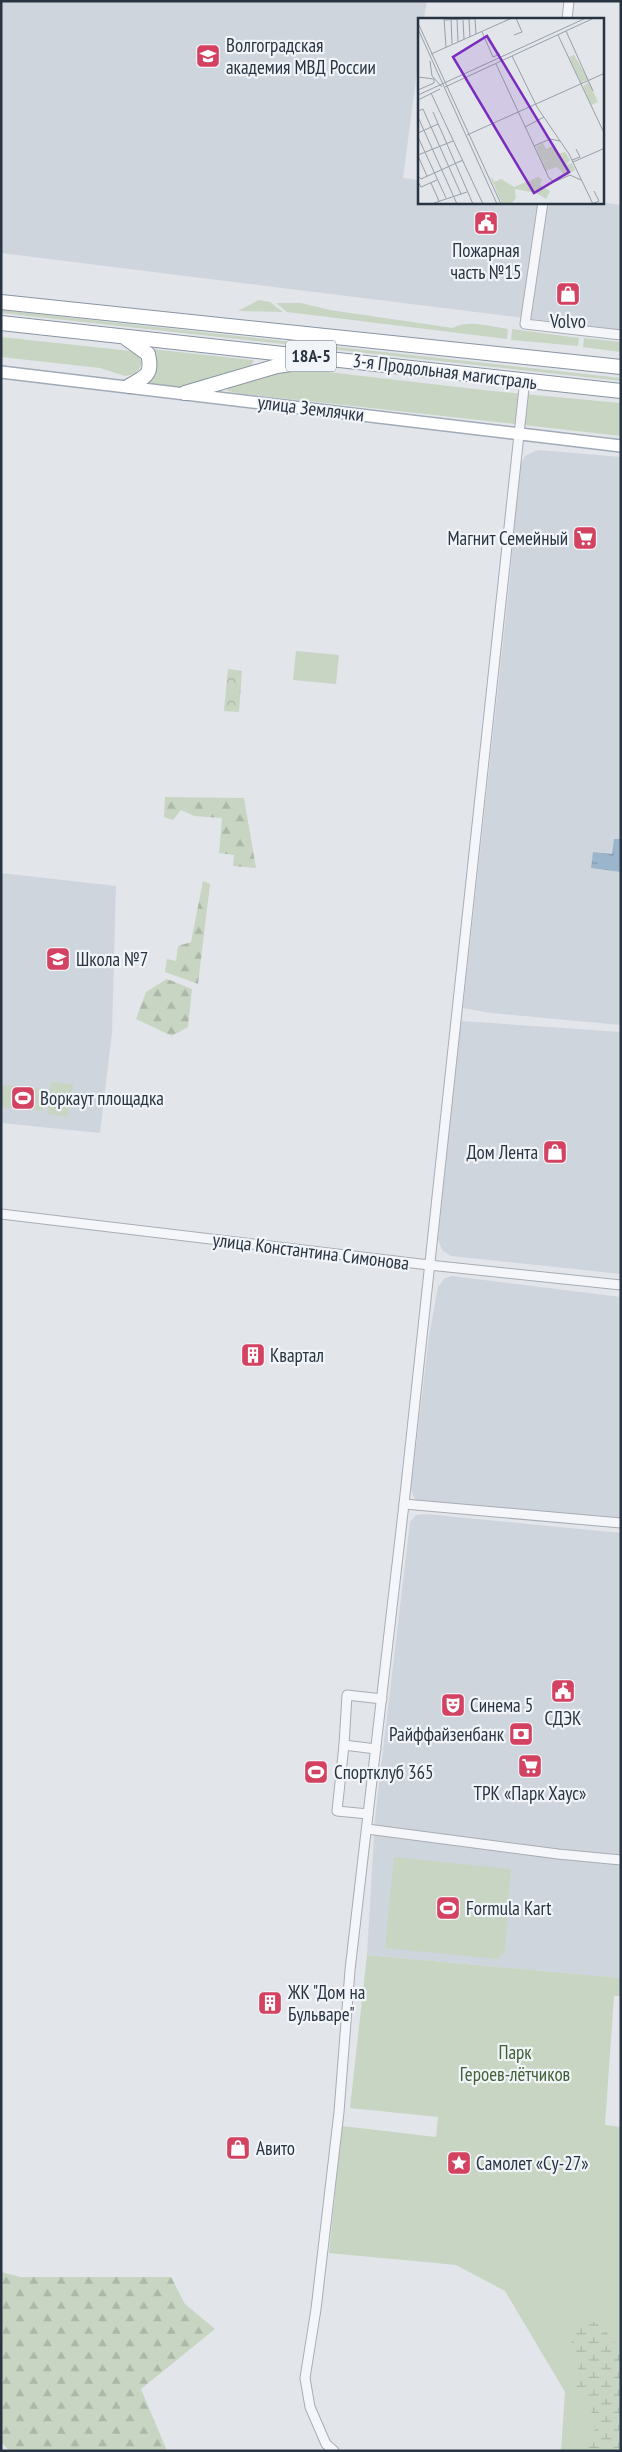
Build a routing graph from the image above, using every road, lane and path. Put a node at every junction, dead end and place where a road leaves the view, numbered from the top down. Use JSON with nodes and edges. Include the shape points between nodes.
{"nodes":[{"id":1,"x":569,"y":1,"type":"edge"},
{"id":2,"x":567,"y":18,"type":"edge"},
{"id":3,"x":543,"y":204,"type":"edge"},
{"id":4,"x":1,"y":302,"type":"edge"},
{"id":5,"x":1,"y":323,"type":"edge"},
{"id":6,"x":621,"y":335,"type":"edge"},
{"id":7,"x":122,"y":336,"type":"junction"},
{"id":8,"x":333,"y":358,"type":"junction"},
{"id":9,"x":621,"y":367,"type":"edge"},
{"id":10,"x":1,"y":372,"type":"edge"},
{"id":11,"x":519,"y":380,"type":"junction"},
{"id":12,"x":129,"y":386,"type":"junction"},
{"id":13,"x":621,"y":391,"type":"edge"},
{"id":14,"x":185,"y":393,"type":"junction"},
{"id":15,"x":518,"y":433,"type":"junction"},
{"id":16,"x":621,"y":446,"type":"edge"},
{"id":17,"x":1,"y":1214,"type":"edge"},
{"id":18,"x":429,"y":1265,"type":"junction"},
{"id":19,"x":621,"y":1284,"type":"edge"},
{"id":20,"x":404,"y":1504,"type":"junction"},
{"id":21,"x":621,"y":1523,"type":"edge"},
{"id":22,"x":382,"y":1699,"type":"junction"},
{"id":23,"x":344,"y":1745,"type":"junction"},
{"id":24,"x":376,"y":1749,"type":"junction"},
{"id":25,"x":368,"y":1814,"type":"junction"},
{"id":26,"x":366,"y":1830,"type":"junction"},
{"id":27,"x":621,"y":1860,"type":"edge"},
{"id":28,"x":334,"y":2451,"type":"edge"}],
"edges":[{"from":1,"to":2,"type":"street"},
{"from":3,"to":6,"type":"street","via":[[525,324]]},
{"from":4,"to":9,"type":"highway","name":"3-я Продольная магистраль","number":"18А-5"},
{"from":5,"to":7,"type":"highway","name":"3-я Продольная магистраль","number":"18А-5"},
{"from":7,"to":8,"type":"highway","name":"3-я Продольная магистраль","number":"18А-5"},
{"from":7,"to":12,"type":"highway","via":[[138,344],[148,354],[151,366],[146,377]]},
{"from":8,"to":11,"type":"highway","name":"3-я Продольная магистраль","number":"18А-5"},
{"from":8,"to":14,"type":"highway","via":[[277,366]]},
{"from":10,"to":12,"type":"main road","name":"улица Землячки"},
{"from":11,"to":13,"type":"highway","name":"3-я Продольная магистраль","number":"18А-5"},
{"from":11,"to":15,"type":"street","via":[[524,388]]},
{"from":12,"to":14,"type":"main road","name":"улица Землячки"},
{"from":14,"to":15,"type":"main road","name":"улица Землячки"},
{"from":15,"to":16,"type":"main road","name":"улица Землячки"},
{"from":15,"to":18,"type":"street"},
{"from":17,"to":18,"type":"street","name":"улица Константина Симонова"},
{"from":18,"to":19,"type":"street","name":"улица Константина Симонова"},
{"from":18,"to":20,"type":"street"},
{"from":20,"to":21,"type":"street"},
{"from":20,"to":22,"type":"street"},
{"from":22,"to":23,"type":"street","via":[[347,1696]]},
{"from":22,"to":24,"type":"street"},
{"from":23,"to":24,"type":"street"},
{"from":23,"to":25,"type":"street","via":[[338,1811]]},
{"from":24,"to":25,"type":"street"},
{"from":25,"to":26,"type":"street"},
{"from":26,"to":27,"type":"street"},
{"from":26,"to":28,"type":"street","via":[[350,1970],[339,2112],[305,2378],[310,2406],[326,2444]]}]}
